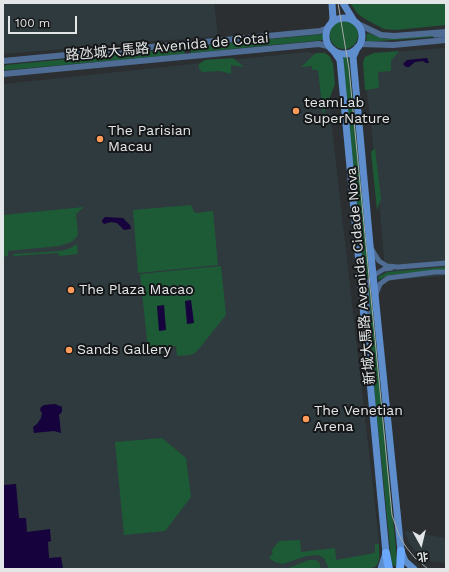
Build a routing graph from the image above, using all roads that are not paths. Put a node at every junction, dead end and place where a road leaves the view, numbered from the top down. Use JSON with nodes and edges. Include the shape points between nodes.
{"nodes":[{"id":1,"x":332,"y":3,"type":"edge"},
{"id":2,"x":343,"y":3,"type":"edge"},
{"id":3,"x":356,"y":23,"type":"junction"},
{"id":4,"x":330,"y":26,"type":"junction"},
{"id":5,"x":446,"y":32,"type":"edge"},
{"id":6,"x":424,"y":34,"type":"junction"},
{"id":7,"x":446,"y":35,"type":"edge"},
{"id":8,"x":446,"y":40,"type":"edge"},
{"id":9,"x":184,"y":44,"type":"junction"},
{"id":10,"x":358,"y":46,"type":"junction"},
{"id":11,"x":333,"y":49,"type":"junction"},
{"id":12,"x":185,"y":57,"type":"junction"},
{"id":13,"x":3,"y":61,"type":"edge"},
{"id":14,"x":3,"y":74,"type":"edge"},
{"id":15,"x":370,"y":245,"type":"junction"},
{"id":16,"x":446,"y":263,"type":"edge"},
{"id":17,"x":423,"y":265,"type":"junction"},
{"id":18,"x":398,"y":267,"type":"junction"},
{"id":19,"x":435,"y":272,"type":"junction"},
{"id":20,"x":446,"y":272,"type":"edge"},
{"id":21,"x":373,"y":276,"type":"junction"},
{"id":22,"x":376,"y":297,"type":"junction"},
{"id":23,"x":364,"y":320,"type":"junction"},
{"id":24,"x":401,"y":551,"type":"junction"},
{"id":25,"x":386,"y":553,"type":"junction"},
{"id":26,"x":381,"y":569,"type":"edge"},
{"id":27,"x":389,"y":569,"type":"edge"},
{"id":28,"x":400,"y":569,"type":"edge"},
{"id":29,"x":414,"y":569,"type":"edge"}],
"edges":[{"from":1,"to":4,"type":"main road","via":[[333,19]]},
{"from":2,"to":3,"type":"main road"},
{"from":3,"to":4,"type":"main road","via":[[345,18],[335,21]]},
{"from":3,"to":6,"type":"street","via":[[381,35]]},
{"from":3,"to":10,"type":"main road","via":[[362,34]]},
{"from":4,"to":9,"type":"street","name":"路氹城大馬路 Avenida de Cotai","via":[[320,31]]},
{"from":4,"to":11,"type":"main road","via":[[326,39]]},
{"from":5,"to":6,"type":"street"},
{"from":6,"to":7,"type":"street"},
{"from":8,"to":10,"type":"street"},
{"from":9,"to":12,"type":"street","via":[[188,50]]},
{"from":9,"to":13,"type":"street","name":"路氹城大馬路 Avenida de Cotai"},
{"from":10,"to":11,"type":"main road","via":[[353,51],[343,53]]},
{"from":10,"to":15,"type":"main road","name":"新城大馬路 Avenida Cidade Nova","via":[[353,57]]},
{"from":11,"to":12,"type":"street","name":"路氹城大馬路 Avenida de Cotai","via":[[319,44]]},
{"from":11,"to":23,"type":"main road","name":"新城大馬路 Avenida Cidade Nova","via":[[340,60]]},
{"from":12,"to":14,"type":"street","name":"路氹城大馬路 Avenida de Cotai"},
{"from":15,"to":18,"type":"street","via":[[379,261],[387,266]]},
{"from":15,"to":21,"type":"main road","name":"新城大馬路 Avenida Cidade Nova"},
{"from":16,"to":17,"type":"street"},
{"from":17,"to":18,"type":"street"},
{"from":17,"to":19,"type":"street","via":[[427,270]]},
{"from":18,"to":21,"type":"street","via":[[384,269]]},
{"from":19,"to":20,"type":"street"},
{"from":19,"to":22,"type":"street","via":[[388,278],[380,284]]},
{"from":21,"to":22,"type":"main road","name":"新城大馬路 Avenida Cidade Nova"},
{"from":21,"to":23,"type":"street","via":[[366,288],[368,310]]},
{"from":22,"to":24,"type":"main road","name":"新城大馬路 Avenida Cidade Nova"},
{"from":23,"to":25,"type":"main road","name":"新城大馬路 Avenida Cidade Nova"},
{"from":24,"to":28,"type":"main road"},
{"from":24,"to":29,"type":"main road","name":"新城大馬路 Avenida Cidade Nova","via":[[405,561]]},
{"from":25,"to":26,"type":"main road","name":"新城大馬路 Avenida Cidade Nova"},
{"from":25,"to":27,"type":"main road"}]}
